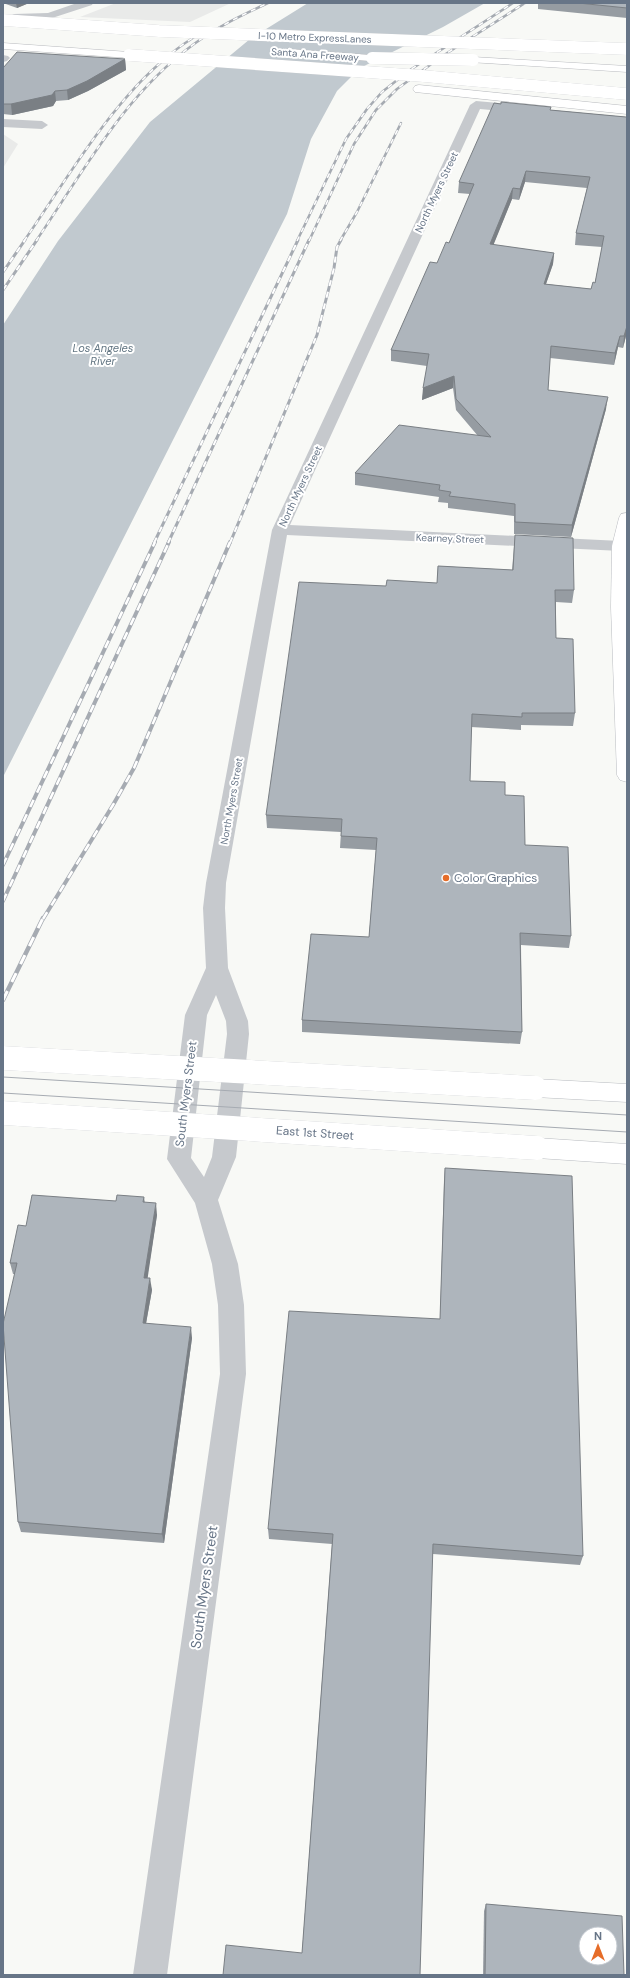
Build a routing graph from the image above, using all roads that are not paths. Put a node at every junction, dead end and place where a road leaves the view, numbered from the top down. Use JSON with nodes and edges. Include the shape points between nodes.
{"nodes":[{"id":1,"x":88,"y":3,"type":"edge"},
{"id":2,"x":3,"y":15,"type":"edge"},
{"id":3,"x":3,"y":20,"type":"edge"},
{"id":4,"x":3,"y":31,"type":"edge"},
{"id":5,"x":161,"y":42,"type":"dead end"},
{"id":6,"x":627,"y":42,"type":"edge"},
{"id":7,"x":3,"y":46,"type":"edge"},
{"id":8,"x":627,"y":49,"type":"edge"},
{"id":9,"x":370,"y":58,"type":"junction"},
{"id":10,"x":627,"y":59,"type":"edge"},
{"id":11,"x":229,"y":62,"type":"junction"},
{"id":12,"x":627,"y":69,"type":"edge"},
{"id":13,"x":627,"y":80,"type":"edge"},
{"id":14,"x":372,"y":84,"type":"dead end"},
{"id":15,"x":415,"y":89,"type":"dead end"},
{"id":16,"x":627,"y":94,"type":"edge"},
{"id":17,"x":627,"y":110,"type":"edge"},
{"id":18,"x":627,"y":120,"type":"edge"},
{"id":19,"x":3,"y":123,"type":"edge"},
{"id":20,"x":42,"y":125,"type":"dead end"},
{"id":21,"x":627,"y":518,"type":"edge"},
{"id":22,"x":280,"y":530,"type":"junction"},
{"id":23,"x":621,"y":546,"type":"junction"},
{"id":24,"x":626,"y":753,"type":"edge"},
{"id":25,"x":627,"y":775,"type":"edge"},
{"id":26,"x":217,"y":968,"type":"junction"},
{"id":27,"x":194,"y":1029,"type":"joint"},
{"id":28,"x":3,"y":1058,"type":"edge"},
{"id":29,"x":627,"y":1093,"type":"edge"},
{"id":30,"x":3,"y":1113,"type":"edge"},
{"id":31,"x":627,"y":1154,"type":"edge"},
{"id":32,"x":206,"y":1200,"type":"junction"},
{"id":33,"x":150,"y":1975,"type":"edge"}],
"edges":[{"from":1,"to":2,"type":"street","via":[[49,16],[17,18]]},
{"from":2,"to":6,"type":"main road","name":"I-10 Metro ExpressLanes","via":[[128,23]]},
{"from":3,"to":8,"type":"main road","name":"I-10 Metro ExpressLanes","bridge":true,"via":[[125,29],[482,41]]},
{"from":4,"to":5,"type":"main road"},
{"from":7,"to":11,"type":"main road","name":"Santa Ana Freeway","bridge":true},
{"from":9,"to":10,"type":"main road","name":"Santa Ana Freeway","via":[[284,51],[359,48],[485,51]]},
{"from":9,"to":12,"type":"main road","bridge":true,"via":[[473,60]]},
{"from":9,"to":13,"type":"main road","name":"Santa Ana Freeway","bridge":true},
{"from":11,"to":14,"type":"main road","bridge":true,"via":[[287,75]]},
{"from":11,"to":16,"type":"main road","name":"Santa Ana Freeway","bridge":true},
{"from":15,"to":17,"type":"main road"},
{"from":18,"to":22,"type":"street","name":"North Myers Street","via":[[476,105]]},
{"from":19,"to":20,"type":"street"},
{"from":21,"to":23,"type":"main road"},
{"from":22,"to":23,"type":"street","name":"Kearney Street"},
{"from":22,"to":26,"type":"street","name":"North Myers Street","via":[[216,883],[214,908]]},
{"from":23,"to":24,"type":"main road","via":[[620,607]]},
{"from":24,"to":25,"type":"main road"},
{"from":26,"to":27,"type":"street","name":"North Myers Street","via":[[196,1015]]},
{"from":26,"to":32,"type":"street","name":"North Myers Street","via":[[237,1021],[238,1034],[224,1157]]},
{"from":27,"to":32,"type":"street","name":"South Myers Street","via":[[179,1159]]},
{"from":28,"to":29,"type":"main road","bridge":true},
{"from":30,"to":31,"type":"main road","name":"East 1st Street","bridge":true},
{"from":32,"to":33,"type":"street","name":"South Myers Street","via":[[226,1264],[231,1305],[233,1374]]}]}
